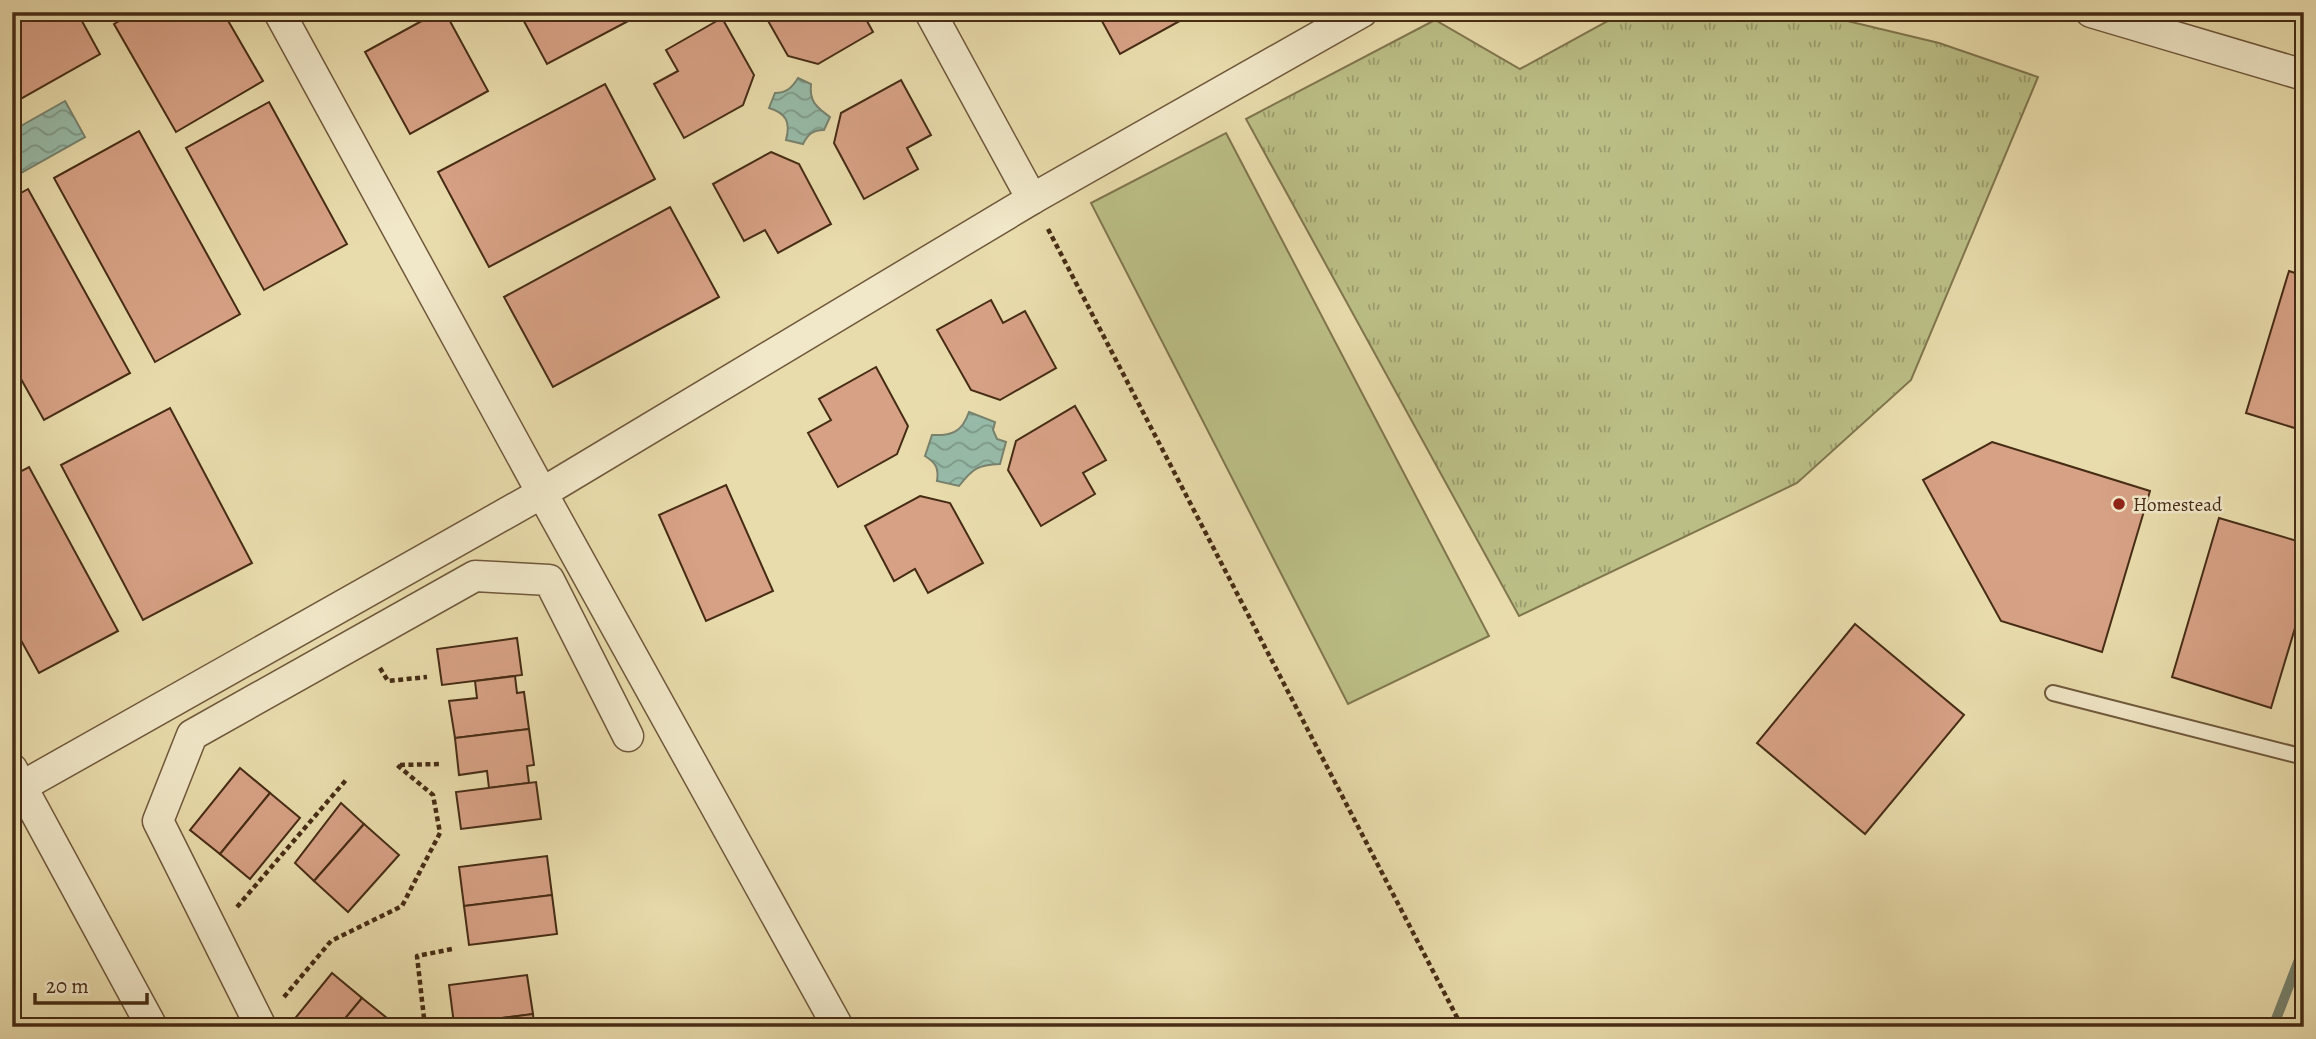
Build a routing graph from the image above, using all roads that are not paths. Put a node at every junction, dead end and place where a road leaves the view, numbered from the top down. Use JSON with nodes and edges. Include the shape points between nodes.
{"nodes":[{"id":1,"x":279,"y":12,"type":"edge"},
{"id":2,"x":929,"y":12,"type":"edge"},
{"id":3,"x":1362,"y":12,"type":"edge"},
{"id":4,"x":2091,"y":12,"type":"edge"},
{"id":5,"x":2135,"y":18,"type":"edge"},
{"id":6,"x":2304,"y":75,"type":"edge"},
{"id":7,"x":1032,"y":199,"type":"junction"},
{"id":8,"x":542,"y":493,"type":"junction"},
{"id":9,"x":2053,"y":693,"type":"dead end"},
{"id":10,"x":628,"y":736,"type":"dead end"},
{"id":11,"x":2304,"y":757,"type":"edge"},
{"id":12,"x":15,"y":782,"type":"edge"},
{"id":13,"x":269,"y":1016,"type":"edge"},
{"id":14,"x":152,"y":1027,"type":"edge"},
{"id":15,"x":838,"y":1027,"type":"edge"}],
"edges":[{"from":1,"to":8,"type":"street"},
{"from":2,"to":7,"type":"street"},
{"from":3,"to":7,"type":"street"},
{"from":4,"to":5,"type":"street"},
{"from":5,"to":6,"type":"street"},
{"from":7,"to":8,"type":"street"},
{"from":8,"to":12,"type":"street"},
{"from":8,"to":15,"type":"street"},
{"from":9,"to":11,"type":"lane"},
{"from":10,"to":13,"type":"street","via":[[549,580],[475,576],[192,735],[158,821],[215,934]]},
{"from":12,"to":14,"type":"street"}]}
